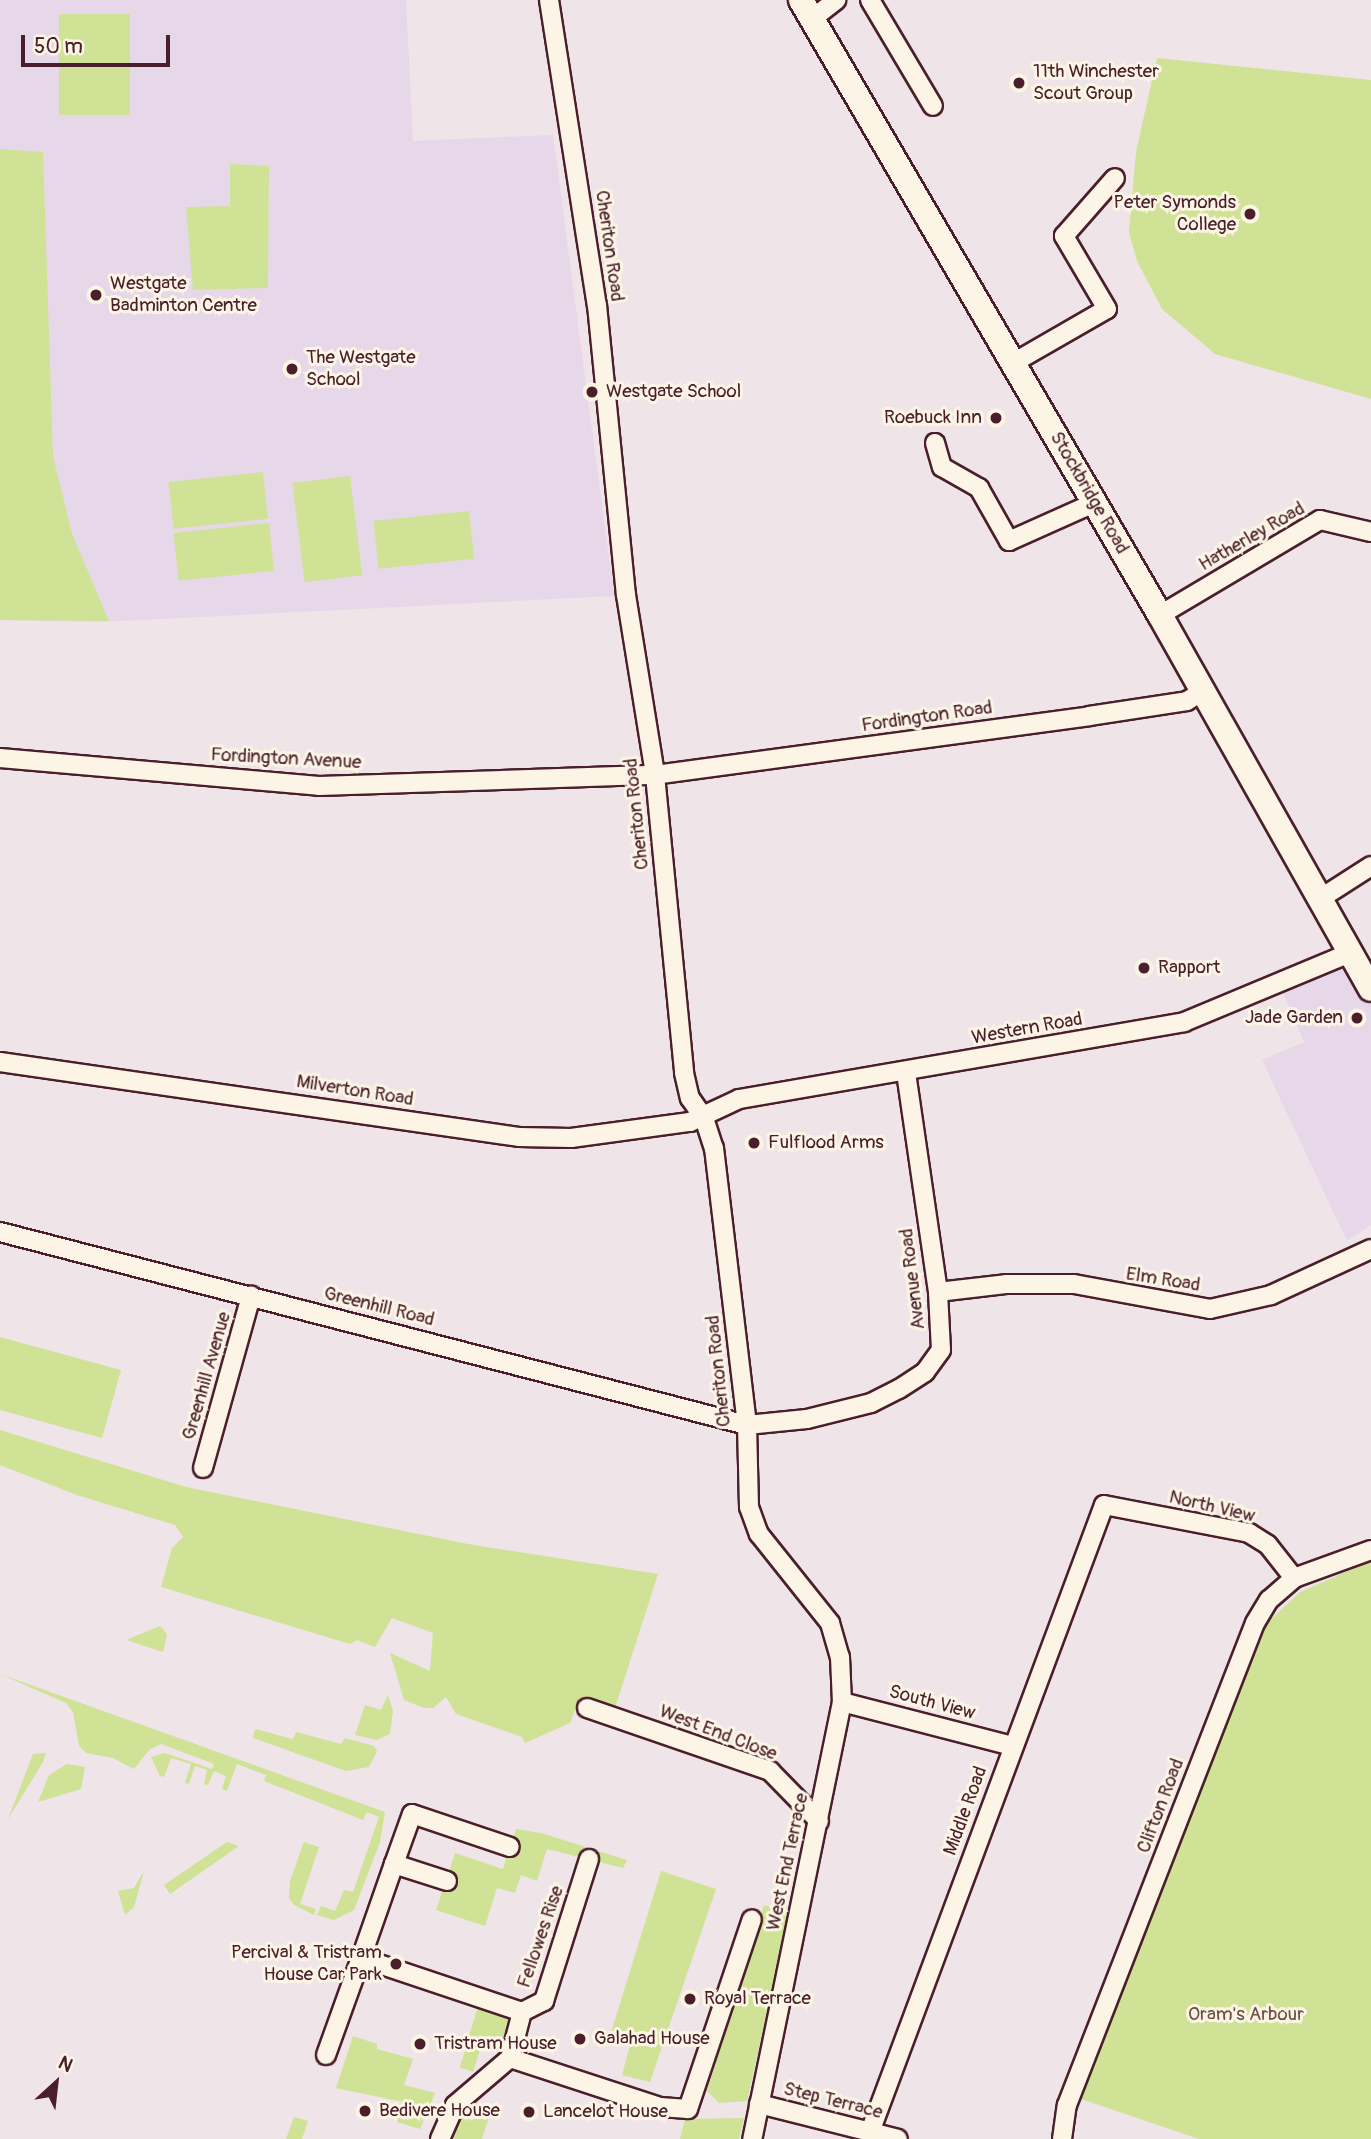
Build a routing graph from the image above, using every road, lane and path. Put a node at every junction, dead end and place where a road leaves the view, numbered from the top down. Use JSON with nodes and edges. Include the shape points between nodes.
{"nodes":[{"id":1,"x":549,"y":0,"type":"edge"},
{"id":2,"x":836,"y":0,"type":"edge"},
{"id":3,"x":870,"y":0,"type":"edge"},
{"id":4,"x":807,"y":9,"type":"edge"},
{"id":5,"x":933,"y":106,"type":"dead end"},
{"id":6,"x":1115,"y":178,"type":"dead end"},
{"id":7,"x":1013,"y":363,"type":"junction"},
{"id":8,"x":935,"y":443,"type":"dead end"},
{"id":9,"x":1094,"y":503,"type":"junction"},
{"id":10,"x":1371,"y":532,"type":"edge"},
{"id":11,"x":1160,"y":615,"type":"junction"},
{"id":12,"x":1201,"y":692,"type":"junction"},
{"id":13,"x":0,"y":758,"type":"edge"},
{"id":14,"x":655,"y":775,"type":"junction"},
{"id":15,"x":1371,"y":866,"type":"edge"},
{"id":16,"x":1318,"y":900,"type":"junction"},
{"id":17,"x":1350,"y":953,"type":"junction"},
{"id":18,"x":1371,"y":989,"type":"edge"},
{"id":19,"x":0,"y":1062,"type":"edge"},
{"id":20,"x":906,"y":1072,"type":"junction"},
{"id":21,"x":704,"y":1118,"type":"junction"},
{"id":22,"x":0,"y":1232,"type":"edge"},
{"id":23,"x":1371,"y":1249,"type":"edge"},
{"id":24,"x":938,"y":1292,"type":"junction"},
{"id":25,"x":251,"y":1296,"type":"junction"},
{"id":26,"x":747,"y":1424,"type":"junction"},
{"id":27,"x":203,"y":1468,"type":"dead end"},
{"id":28,"x":1104,"y":1505,"type":"joint"},
{"id":29,"x":1371,"y":1550,"type":"edge"},
{"id":30,"x":1294,"y":1578,"type":"junction"},
{"id":31,"x":814,"y":1598,"type":"joint"},
{"id":32,"x":842,"y":1702,"type":"junction"},
{"id":33,"x":587,"y":1708,"type":"dead end"},
{"id":34,"x":1012,"y":1746,"type":"junction"},
{"id":35,"x":819,"y":1821,"type":"junction"},
{"id":36,"x":510,"y":1847,"type":"dead end"},
{"id":37,"x":589,"y":1859,"type":"dead end"},
{"id":38,"x":394,"y":1864,"type":"junction"},
{"id":39,"x":447,"y":1881,"type":"dead end"},
{"id":40,"x":752,"y":1919,"type":"dead end"},
{"id":41,"x":361,"y":1958,"type":"junction"},
{"id":42,"x":522,"y":2012,"type":"junction"},
{"id":43,"x":326,"y":2055,"type":"dead end"},
{"id":44,"x":510,"y":2058,"type":"junction"},
{"id":45,"x":759,"y":2105,"type":"junction"},
{"id":46,"x":870,"y":2132,"type":"junction"},
{"id":47,"x":440,"y":2139,"type":"edge"},
{"id":48,"x":752,"y":2139,"type":"edge"},
{"id":49,"x":898,"y":2139,"type":"edge"},
{"id":50,"x":1062,"y":2139,"type":"edge"}],
"edges":[{"from":1,"to":14,"type":"street","name":"Cheriton Road","via":[[597,305],[626,595]]},
{"from":2,"to":4,"type":"street"},
{"from":3,"to":5,"type":"street"},
{"from":4,"to":7,"type":"main road","name":"Stockbridge Road"},
{"from":6,"to":7,"type":"street","via":[[1064,236],[1107,309]]},
{"from":7,"to":9,"type":"main road","name":"Stockbridge Road"},
{"from":8,"to":9,"type":"street","via":[[942,467],[979,488],[1009,541]]},
{"from":9,"to":11,"type":"main road","name":"Stockbridge Road"},
{"from":10,"to":11,"type":"street","name":"Hatherley Road","via":[[1320,520]]},
{"from":11,"to":12,"type":"main road","name":"Stockbridge Road"},
{"from":12,"to":14,"type":"street","name":"Fordington Road","via":[[1187,701],[1125,711]]},
{"from":12,"to":16,"type":"main road","name":"Stockbridge Road"},
{"from":13,"to":14,"type":"street","name":"Fordington Avenue","via":[[319,786]]},
{"from":14,"to":21,"type":"street","name":"Cheriton Road","via":[[684,1073],[691,1098]]},
{"from":15,"to":16,"type":"street"},
{"from":16,"to":17,"type":"main road","name":"Stockbridge Road"},
{"from":17,"to":18,"type":"main road","name":"Stockbridge Road"},
{"from":17,"to":20,"type":"street","name":"Western Road","via":[[1184,1022]]},
{"from":19,"to":21,"type":"street","name":"Milverton Road","via":[[541,1139]]},
{"from":20,"to":21,"type":"street","name":"Western Road","via":[[739,1099]]},
{"from":20,"to":24,"type":"street","name":"Avenue Road"},
{"from":21,"to":26,"type":"street","name":"Cheriton Road","via":[[714,1149]]},
{"from":22,"to":25,"type":"street","name":"Greenhill Road"},
{"from":23,"to":24,"type":"street","name":"Elm Road","via":[[1271,1295],[1210,1309],[1074,1284],[1006,1284]]},
{"from":24,"to":26,"type":"street","name":"Avenue Road","via":[[941,1350],[925,1372],[871,1403],[807,1419]]},
{"from":25,"to":26,"type":"street","name":"Greenhill Road"},
{"from":25,"to":27,"type":"street","name":"Greenhill Avenue"},
{"from":26,"to":31,"type":"street","name":"Cheriton Road","via":[[747,1488],[759,1534]]},
{"from":28,"to":30,"type":"street","name":"North View","via":[[1249,1533],[1268,1545]]},
{"from":28,"to":34,"type":"street","name":"Middle Road","via":[[1062,1627]]},
{"from":29,"to":30,"type":"street","name":"Clifton Road"},
{"from":30,"to":50,"type":"street","name":"Clifton Road","via":[[1269,1600],[1255,1623],[1067,2105]]},
{"from":31,"to":32,"type":"street","name":"West End Terrace","via":[[830,1623],[840,1657]]},
{"from":32,"to":34,"type":"street","name":"South View"},
{"from":32,"to":35,"type":"street","name":"West End Terrace"},
{"from":33,"to":35,"type":"street","name":"West End Close","via":[[770,1771]]},
{"from":34,"to":46,"type":"street","name":"Middle Road"},
{"from":35,"to":45,"type":"street","name":"West End Terrace"},
{"from":36,"to":38,"type":"street","via":[[412,1814]]},
{"from":37,"to":42,"type":"street","name":"Fellowes Rise","via":[[544,2001]]},
{"from":38,"to":39,"type":"street"},
{"from":38,"to":41,"type":"street"},
{"from":40,"to":44,"type":"street","via":[[688,2109],[660,2106]]},
{"from":41,"to":42,"type":"street"},
{"from":41,"to":43,"type":"street"},
{"from":42,"to":44,"type":"street","name":"Fellowes Rise"},
{"from":44,"to":47,"type":"street","via":[[455,2105]]},
{"from":45,"to":46,"type":"street","name":"Step Terrace"},
{"from":45,"to":48,"type":"street","name":"West End Terrace"},
{"from":46,"to":49,"type":"street","name":"Step Terrace"}]}
